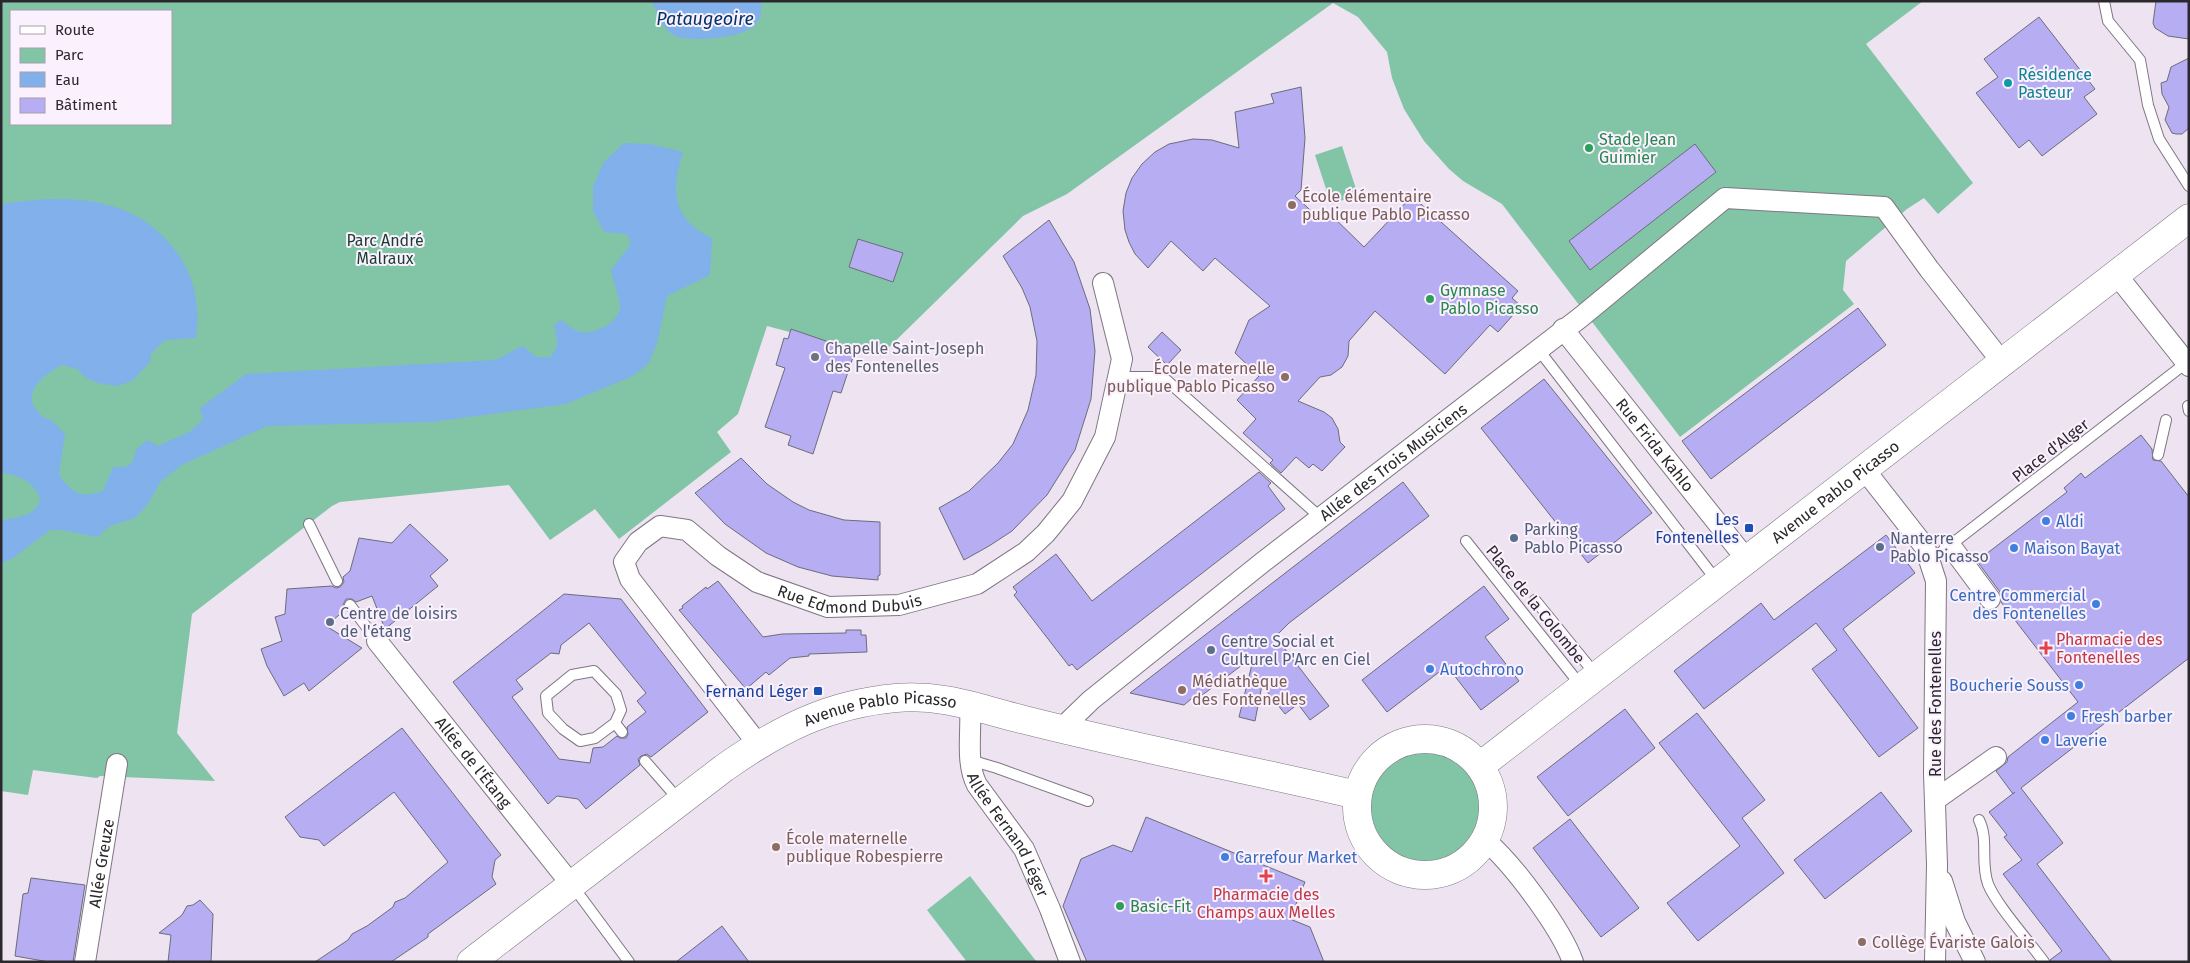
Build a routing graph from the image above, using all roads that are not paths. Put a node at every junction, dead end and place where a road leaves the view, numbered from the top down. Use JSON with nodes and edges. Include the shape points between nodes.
{"nodes":[{"id":1,"x":2104,"y":1,"type":"edge"},
{"id":2,"x":2189,"y":186,"type":"edge"},
{"id":3,"x":2189,"y":218,"type":"edge"},
{"id":4,"x":2116,"y":274,"type":"junction"},
{"id":5,"x":1103,"y":283,"type":"dead end"},
{"id":6,"x":1563,"y":329,"type":"junction"},
{"id":7,"x":1538,"y":349,"type":"junction"},
{"id":8,"x":2002,"y":362,"type":"junction"},
{"id":9,"x":2188,"y":365,"type":"edge"},
{"id":10,"x":1118,"y":377,"type":"junction"},
{"id":11,"x":2166,"y":420,"type":"dead end"},
{"id":12,"x":2158,"y":455,"type":"dead end"},
{"id":13,"x":1864,"y":469,"type":"junction"},
{"id":14,"x":1320,"y":517,"type":"junction"},
{"id":15,"x":309,"y":524,"type":"dead end"},
{"id":16,"x":1466,"y":541,"type":"dead end"},
{"id":17,"x":1950,"y":545,"type":"junction"},
{"id":18,"x":1747,"y":560,"type":"junction"},
{"id":19,"x":1931,"y":560,"type":"junction"},
{"id":20,"x":337,"y":581,"type":"dead end"},
{"id":21,"x":1718,"y":583,"type":"junction"},
{"id":22,"x":1990,"y":599,"type":"dead end"},
{"id":23,"x":1535,"y":600,"type":"dead end"},
{"id":24,"x":350,"y":605,"type":"dead end"},
{"id":25,"x":377,"y":641,"type":"joint"},
{"id":26,"x":1589,"y":682,"type":"junction"},
{"id":27,"x":970,"y":704,"type":"junction"},
{"id":28,"x":615,"y":723,"type":"junction"},
{"id":29,"x":1062,"y":728,"type":"junction"},
{"id":30,"x":622,"y":732,"type":"dead end"},
{"id":31,"x":758,"y":744,"type":"junction"},
{"id":32,"x":1996,"y":758,"type":"dead end"},
{"id":33,"x":969,"y":760,"type":"junction"},
{"id":34,"x":645,"y":761,"type":"dead end"},
{"id":35,"x":117,"y":764,"type":"dead end"},
{"id":36,"x":1480,"y":766,"type":"junction"},
{"id":37,"x":1357,"y":795,"type":"junction"},
{"id":38,"x":1935,"y":800,"type":"junction"},
{"id":39,"x":680,"y":801,"type":"junction"},
{"id":40,"x":1088,"y":801,"type":"dead end"},
{"id":41,"x":1979,"y":820,"type":"dead end"},
{"id":42,"x":1486,"y":841,"type":"junction"},
{"id":43,"x":1937,"y":865,"type":"junction"},
{"id":44,"x":571,"y":884,"type":"junction"},
{"id":45,"x":85,"y":962,"type":"edge"},
{"id":46,"x":471,"y":962,"type":"edge"},
{"id":47,"x":629,"y":962,"type":"edge"},
{"id":48,"x":1070,"y":962,"type":"edge"},
{"id":49,"x":1573,"y":962,"type":"edge"},
{"id":50,"x":1936,"y":962,"type":"edge"},
{"id":51,"x":1976,"y":962,"type":"edge"},
{"id":52,"x":2044,"y":962,"type":"edge"}],
"edges":[{"from":1,"to":2,"type":"lane","via":[[2108,21],[2140,60],[2148,105],[2159,139]]},
{"from":3,"to":4,"type":"street","name":"Avenue Pablo Picasso"},
{"from":4,"to":8,"type":"street","name":"Avenue Pablo Picasso"},
{"from":4,"to":9,"type":"street"},
{"from":5,"to":10,"type":"street","name":"Rue Edmond Dubuis","via":[[1122,359]]},
{"from":6,"to":7,"type":"street","name":"Allée des Trois Musiciens"},
{"from":6,"to":8,"type":"street","name":"Allée des Trois Musiciens","via":[[1725,198],[1884,208]]},
{"from":6,"to":18,"type":"street","name":"Rue Frida Kahlo"},
{"from":7,"to":14,"type":"street","name":"Allée des Trois Musiciens"},
{"from":7,"to":21,"type":"lane"},
{"from":8,"to":13,"type":"street","name":"Avenue Pablo Picasso"},
{"from":9,"to":17,"type":"lane","name":"Place d'Alger"},
{"from":10,"to":14,"type":"lane","via":[[1163,377]]},
{"from":10,"to":31,"type":"street","name":"Rue Edmond Dubuis","via":[[1105,437],[1072,501],[1046,534],[1026,552],[977,584],[899,605],[828,606],[757,582],[686,530],[660,526],[638,542],[624,562],[630,578]]},
{"from":11,"to":12,"type":"lane"},
{"from":13,"to":18,"type":"street","name":"Avenue Pablo Picasso"},
{"from":13,"to":19,"type":"street","name":"Rue des Fontenelles","via":[[1926,547]]},
{"from":14,"to":29,"type":"street","name":"Allée des Trois Musiciens","via":[[1091,700]]},
{"from":15,"to":20,"type":"lane"},
{"from":16,"to":26,"type":"lane","name":"Place de la Colombe"},
{"from":17,"to":19,"type":"lane","name":"Place d'Alger"},
{"from":17,"to":22,"type":"street"},
{"from":18,"to":21,"type":"street","name":"Avenue Pablo Picasso"},
{"from":19,"to":38,"type":"street","name":"Rue des Fontenelles","via":[[1936,581]]},
{"from":21,"to":26,"type":"street","name":"Avenue Pablo Picasso"},
{"from":23,"to":26,"type":"lane"},
{"from":24,"to":25,"type":"lane"},
{"from":25,"to":44,"type":"street","name":"Allée de l'Étang"},
{"from":26,"to":36,"type":"street","name":"Avenue Pablo Picasso"},
{"from":27,"to":29,"type":"street","name":"Avenue Pablo Picasso"},
{"from":27,"to":31,"type":"street","name":"Avenue Pablo Picasso","via":[[924,697],[866,702],[802,721]]},
{"from":27,"to":33,"type":"street","name":"Allée Fernand Léger"},
{"from":28,"to":28,"type":"lane","via":[[621,710],[616,694],[594,671],[572,675],[546,696],[548,714],[580,741],[595,738]]},
{"from":28,"to":30,"type":"lane"},
{"from":29,"to":37,"type":"street","name":"Avenue Pablo Picasso"},
{"from":31,"to":39,"type":"street","name":"Avenue Pablo Picasso"},
{"from":32,"to":38,"type":"street"},
{"from":33,"to":40,"type":"lane"},
{"from":33,"to":48,"type":"street","name":"Allée Fernand Léger","via":[[977,785],[1024,848]]},
{"from":34,"to":39,"type":"lane"},
{"from":35,"to":45,"type":"street","name":"Allée Greuze"},
{"from":36,"to":37,"type":"street","via":[[1468,753],[1452,744],[1416,739],[1398,744],[1379,756],[1365,774]]},
{"from":36,"to":42,"type":"street","via":[[1493,795],[1492,826]]},
{"from":37,"to":42,"type":"street","via":[[1357,819],[1365,842],[1381,860],[1402,873],[1426,876],[1450,872],[1470,860]]},
{"from":38,"to":43,"type":"street","name":"Rue des Fontenelles"},
{"from":39,"to":44,"type":"street","name":"Avenue Pablo Picasso"},
{"from":41,"to":52,"type":"lane","via":[[1985,832],[1984,866],[1988,883]]},
{"from":42,"to":49,"type":"street","via":[[1511,868],[1552,923]]},
{"from":43,"to":50,"type":"street","name":"Rue des Fontenelles"},
{"from":43,"to":51,"type":"street","via":[[1955,922]]},
{"from":44,"to":46,"type":"street","name":"Avenue Pablo Picasso"},
{"from":44,"to":47,"type":"lane"}]}
